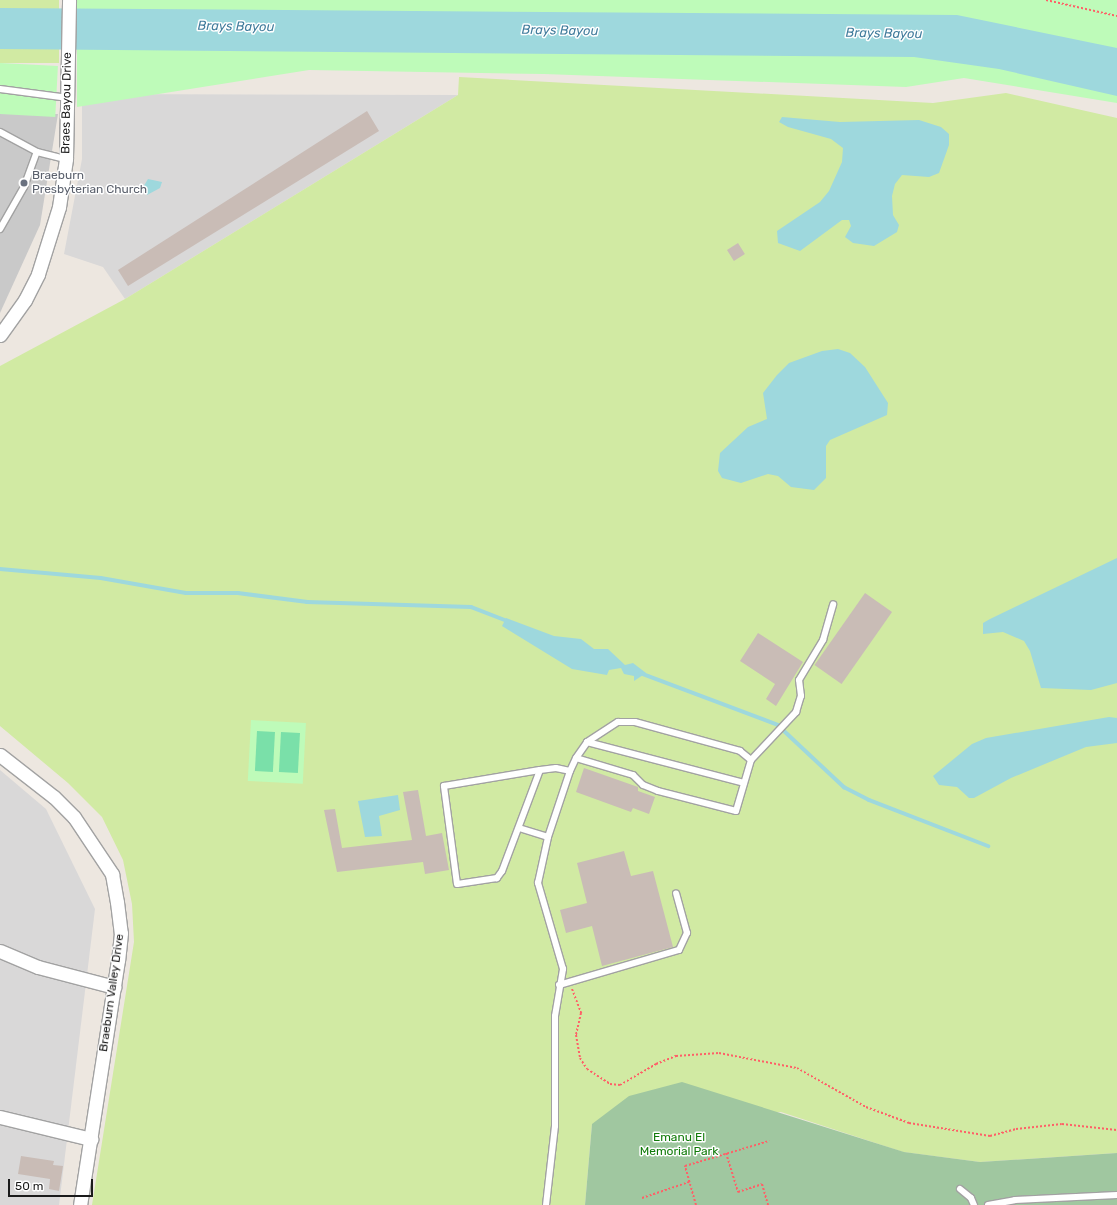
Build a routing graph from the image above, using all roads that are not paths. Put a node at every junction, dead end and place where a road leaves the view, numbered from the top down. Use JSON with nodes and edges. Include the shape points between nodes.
{"nodes":[{"id":1,"x":69,"y":0,"type":"edge"},
{"id":2,"x":0,"y":89,"type":"edge"},
{"id":3,"x":68,"y":98,"type":"junction"},
{"id":4,"x":0,"y":132,"type":"edge"},
{"id":5,"x":37,"y":152,"type":"junction"},
{"id":6,"x":66,"y":159,"type":"junction"},
{"id":7,"x":0,"y":229,"type":"edge"},
{"id":8,"x":0,"y":335,"type":"edge"},
{"id":9,"x":833,"y":604,"type":"dead end"},
{"id":10,"x":587,"y":742,"type":"junction"},
{"id":11,"x":0,"y":755,"type":"edge"},
{"id":12,"x":576,"y":758,"type":"junction"},
{"id":13,"x":751,"y":760,"type":"junction"},
{"id":14,"x":540,"y":770,"type":"junction"},
{"id":15,"x":570,"y":771,"type":"junction"},
{"id":16,"x":744,"y":783,"type":"junction"},
{"id":17,"x":519,"y":828,"type":"junction"},
{"id":18,"x":548,"y":837,"type":"junction"},
{"id":19,"x":676,"y":892,"type":"dead end"},
{"id":20,"x":0,"y":951,"type":"edge"},
{"id":21,"x":559,"y":985,"type":"junction"},
{"id":22,"x":114,"y":987,"type":"junction"},
{"id":23,"x":0,"y":1117,"type":"edge"},
{"id":24,"x":91,"y":1139,"type":"junction"},
{"id":25,"x":960,"y":1189,"type":"dead end"},
{"id":26,"x":1117,"y":1195,"type":"edge"},
{"id":27,"x":80,"y":1205,"type":"edge"},
{"id":28,"x":546,"y":1205,"type":"edge"},
{"id":29,"x":974,"y":1205,"type":"edge"},
{"id":30,"x":988,"y":1205,"type":"edge"}],
"edges":[{"from":1,"to":3,"type":"street","name":"Braes Bayou Drive"},
{"from":2,"to":3,"type":"lane"},
{"from":3,"to":6,"type":"street","name":"Braes Bayou Drive"},
{"from":4,"to":5,"type":"lane"},
{"from":5,"to":6,"type":"lane"},
{"from":5,"to":7,"type":"lane","via":[[24,187]]},
{"from":6,"to":8,"type":"street","name":"Braes Bayou Drive","via":[[59,207],[38,274],[25,300]]},
{"from":9,"to":13,"type":"lane","via":[[823,640],[800,680],[801,696],[796,712]]},
{"from":10,"to":12,"type":"lane"},
{"from":10,"to":13,"type":"lane","via":[[618,722],[635,722],[740,751],[749,755]]},
{"from":10,"to":16,"type":"lane"},
{"from":11,"to":22,"type":"street","name":"Braeburn Valley Drive","via":[[54,797],[74,817],[112,874],[121,933]]},
{"from":12,"to":15,"type":"lane"},
{"from":12,"to":16,"type":"lane","via":[[633,775],[643,785],[658,791],[736,811]]},
{"from":13,"to":16,"type":"lane"},
{"from":14,"to":15,"type":"lane","via":[[556,768]]},
{"from":14,"to":17,"type":"lane"},
{"from":14,"to":17,"type":"lane","via":[[444,786],[457,884],[497,878],[508,861]]},
{"from":15,"to":18,"type":"lane"},
{"from":17,"to":18,"type":"lane"},
{"from":18,"to":21,"type":"lane","via":[[538,883],[563,969]]},
{"from":19,"to":21,"type":"lane","via":[[687,933],[679,950]]},
{"from":20,"to":22,"type":"street","via":[[38,967]]},
{"from":21,"to":28,"type":"lane","via":[[555,1016],[555,1126]]},
{"from":22,"to":24,"type":"street","name":"Braeburn Valley Drive"},
{"from":23,"to":24,"type":"street"},
{"from":24,"to":27,"type":"street","name":"Braeburn Valley Drive"},
{"from":25,"to":29,"type":"lane","via":[[971,1198]]},
{"from":26,"to":30,"type":"lane","via":[[1016,1200]]}]}
